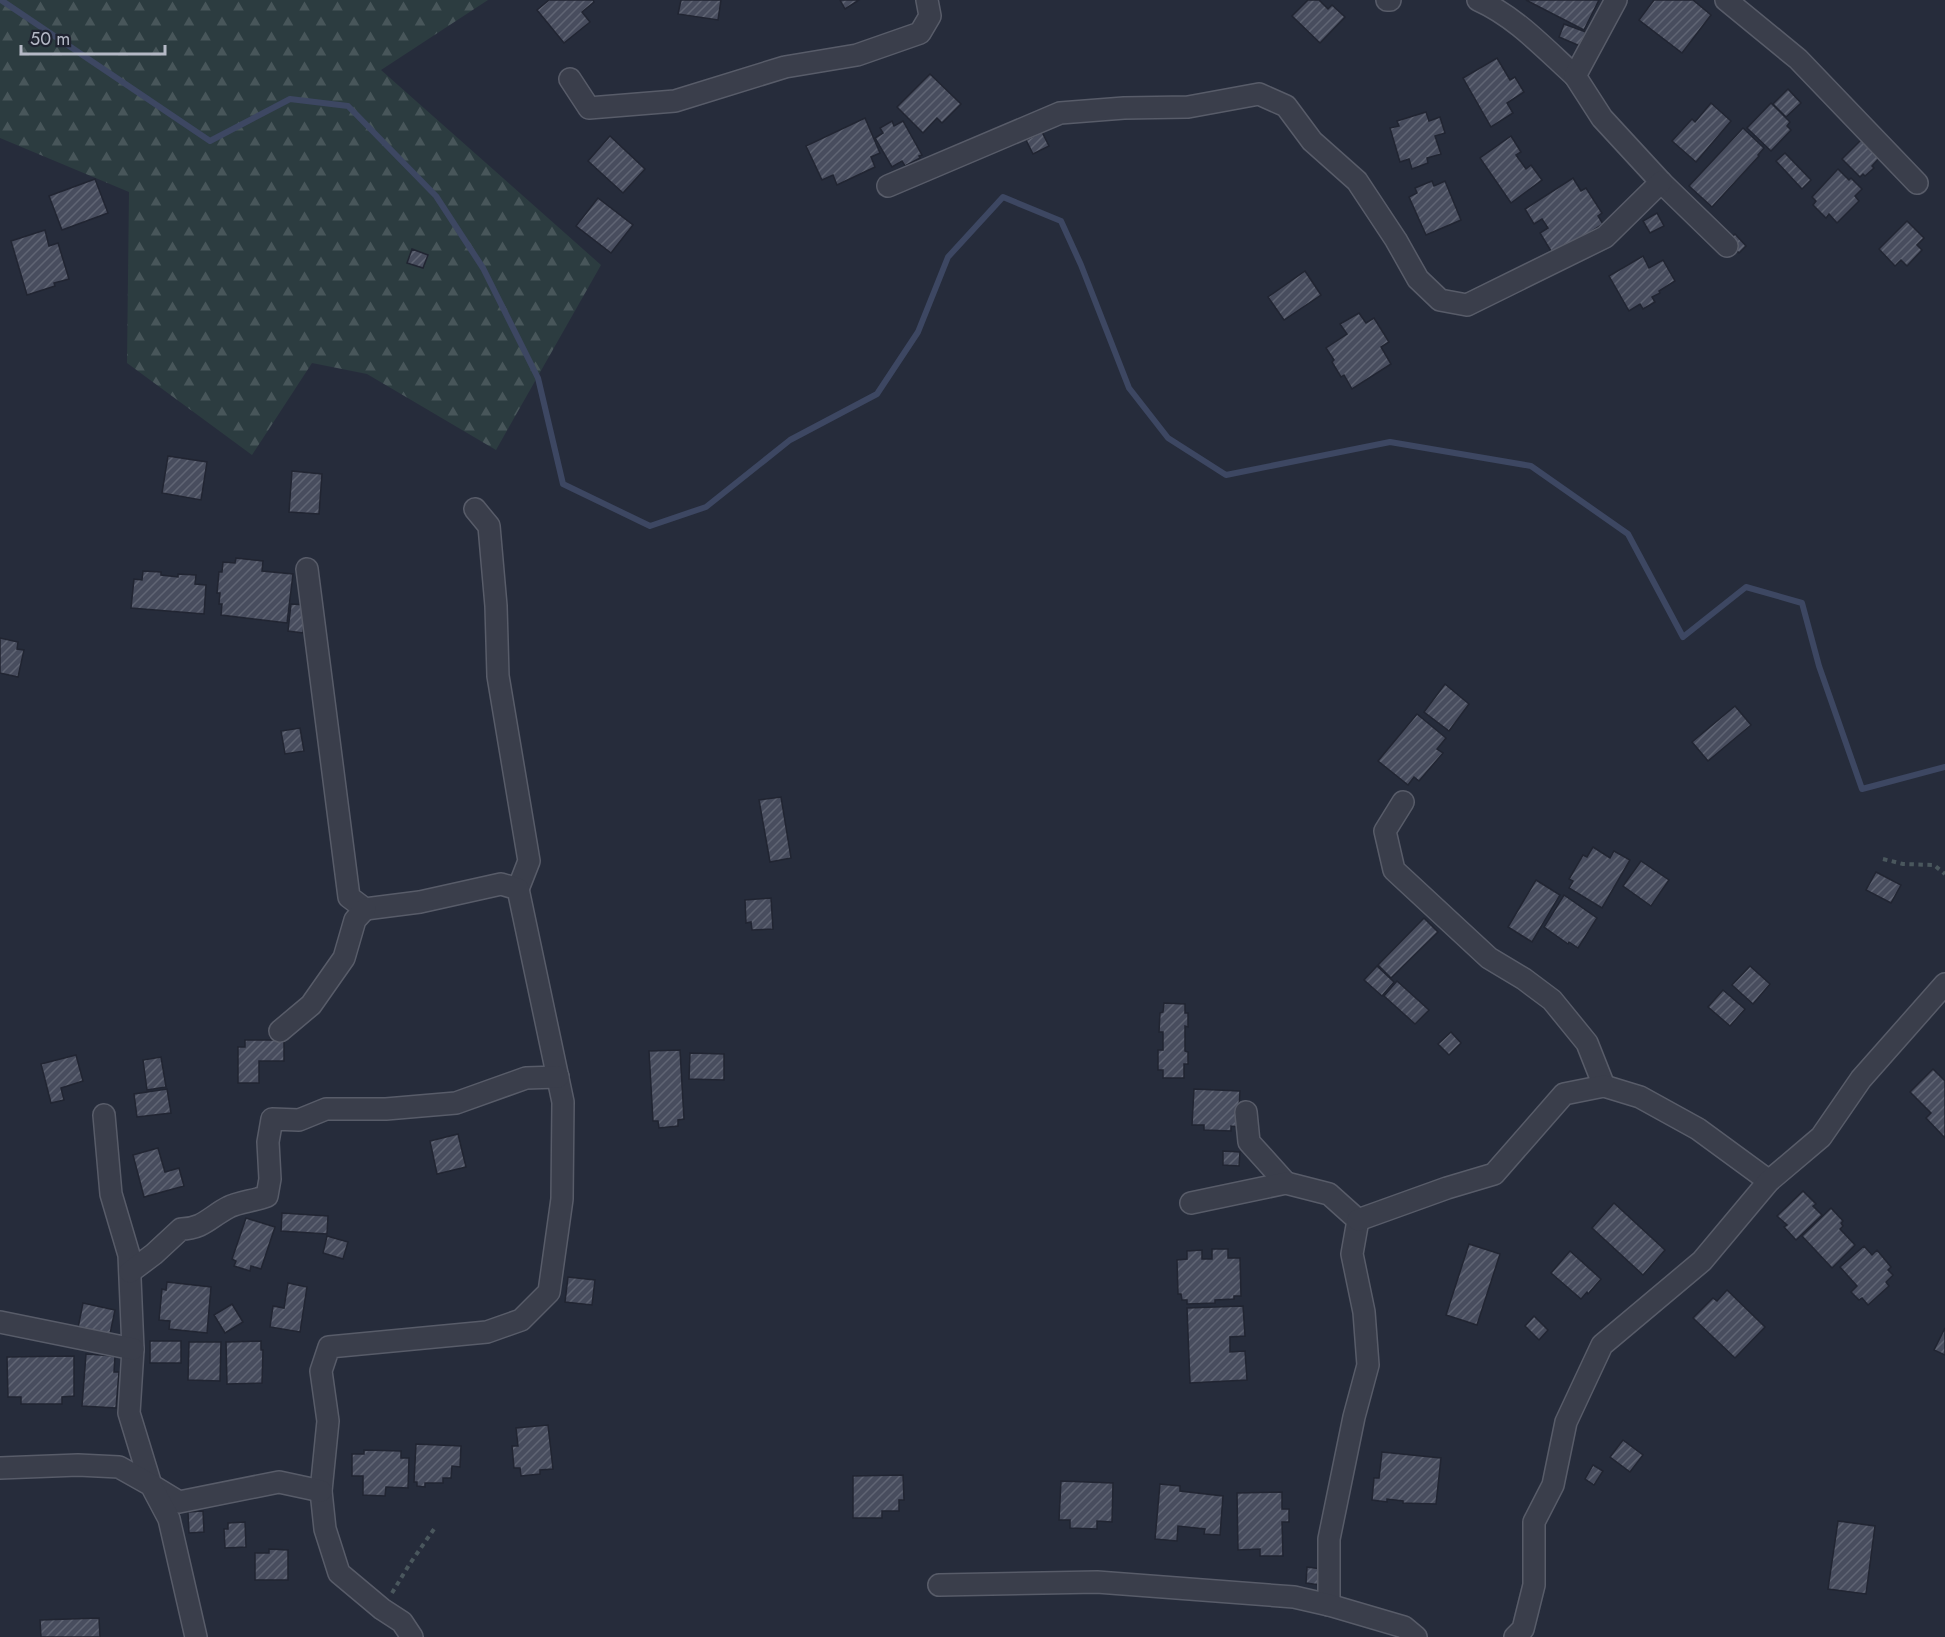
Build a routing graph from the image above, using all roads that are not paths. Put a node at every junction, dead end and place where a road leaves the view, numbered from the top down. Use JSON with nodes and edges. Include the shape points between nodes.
{"nodes":[{"id":1,"x":927,"y":0,"type":"edge"},
{"id":2,"x":1478,"y":0,"type":"edge"},
{"id":3,"x":1616,"y":0,"type":"edge"},
{"id":4,"x":1726,"y":0,"type":"edge"},
{"id":5,"x":1575,"y":76,"type":"junction"},
{"id":6,"x":570,"y":79,"type":"dead end"},
{"id":7,"x":1661,"y":182,"type":"junction"},
{"id":8,"x":1917,"y":183,"type":"dead end"},
{"id":9,"x":888,"y":186,"type":"dead end"},
{"id":10,"x":1727,"y":246,"type":"dead end"},
{"id":11,"x":475,"y":509,"type":"dead end"},
{"id":12,"x":308,"y":569,"type":"dead end"},
{"id":13,"x":1403,"y":802,"type":"dead end"},
{"id":14,"x":518,"y":889,"type":"junction"},
{"id":15,"x":365,"y":909,"type":"junction"},
{"id":16,"x":1945,"y":984,"type":"edge"},
{"id":17,"x":280,"y":1031,"type":"dead end"},
{"id":18,"x":558,"y":1077,"type":"junction"},
{"id":19,"x":1604,"y":1086,"type":"junction"},
{"id":20,"x":1246,"y":1112,"type":"dead end"},
{"id":21,"x":104,"y":1114,"type":"dead end"},
{"id":22,"x":1769,"y":1181,"type":"junction"},
{"id":23,"x":1286,"y":1183,"type":"junction"},
{"id":24,"x":1191,"y":1203,"type":"dead end"},
{"id":25,"x":1358,"y":1221,"type":"junction"},
{"id":26,"x":130,"y":1272,"type":"junction"},
{"id":27,"x":0,"y":1322,"type":"edge"},
{"id":28,"x":133,"y":1349,"type":"junction"},
{"id":29,"x":0,"y":1468,"type":"edge"},
{"id":30,"x":151,"y":1485,"type":"junction"},
{"id":31,"x":321,"y":1491,"type":"junction"},
{"id":32,"x":939,"y":1586,"type":"dead end"},
{"id":33,"x":1329,"y":1605,"type":"junction"},
{"id":34,"x":196,"y":1637,"type":"edge"},
{"id":35,"x":412,"y":1637,"type":"edge"},
{"id":36,"x":1416,"y":1637,"type":"edge"},
{"id":37,"x":1515,"y":1637,"type":"edge"}],
"edges":[{"from":1,"to":6,"type":"street","via":[[930,16],[920,33],[857,55],[785,67],[675,101],[589,108]]},
{"from":2,"to":5,"type":"street","via":[[1524,29]]},
{"from":3,"to":5,"type":"street"},
{"from":4,"to":8,"type":"street","via":[[1798,59]]},
{"from":5,"to":7,"type":"street","via":[[1602,118]]},
{"from":7,"to":9,"type":"street","via":[[1605,237],[1467,305],[1440,300],[1418,279],[1358,181],[1312,141],[1286,106],[1259,94],[1188,107],[1060,113]]},
{"from":7,"to":10,"type":"street"},
{"from":11,"to":14,"type":"street","via":[[489,526],[498,676],[529,861]]},
{"from":12,"to":15,"type":"street","via":[[349,897]]},
{"from":13,"to":19,"type":"street","via":[[1385,831],[1394,870],[1489,958],[1552,1000],[1587,1043]]},
{"from":14,"to":15,"type":"street","via":[[501,884],[420,902]]},
{"from":14,"to":18,"type":"street"},
{"from":15,"to":17,"type":"street","via":[[355,920],[344,958],[311,1005]]},
{"from":16,"to":22,"type":"street","via":[[1861,1079],[1821,1137]]},
{"from":18,"to":26,"type":"street","via":[[526,1078],[456,1103],[326,1109],[299,1120],[272,1119],[267,1196],[230,1206],[209,1221],[181,1229]]},
{"from":18,"to":31,"type":"street","via":[[563,1102],[562,1199],[549,1292],[521,1320],[487,1332],[329,1347],[321,1371],[328,1421]]},
{"from":19,"to":22,"type":"street","via":[[1640,1097],[1698,1129]]},
{"from":19,"to":25,"type":"street","via":[[1564,1094],[1494,1174]]},
{"from":20,"to":23,"type":"street","via":[[1249,1142]]},
{"from":21,"to":26,"type":"street","via":[[111,1194],[129,1255]]},
{"from":22,"to":37,"type":"street","via":[[1702,1261],[1602,1345],[1566,1422],[1552,1485],[1534,1522],[1534,1585],[1523,1629]]},
{"from":23,"to":24,"type":"street"},
{"from":23,"to":25,"type":"street","via":[[1329,1194]]},
{"from":25,"to":33,"type":"street","via":[[1352,1254],[1364,1312],[1368,1365],[1329,1539]]},
{"from":26,"to":28,"type":"street"},
{"from":27,"to":28,"type":"street"},
{"from":28,"to":30,"type":"street","via":[[129,1413]]},
{"from":29,"to":30,"type":"street","via":[[119,1467]]},
{"from":30,"to":31,"type":"street","via":[[179,1502],[279,1482]]},
{"from":30,"to":34,"type":"street","via":[[169,1519]]},
{"from":31,"to":35,"type":"street","via":[[326,1529],[339,1573],[402,1622]]},
{"from":32,"to":33,"type":"street","via":[[1097,1582],[1294,1597]]},
{"from":33,"to":36,"type":"street","via":[[1404,1627]]}]}
